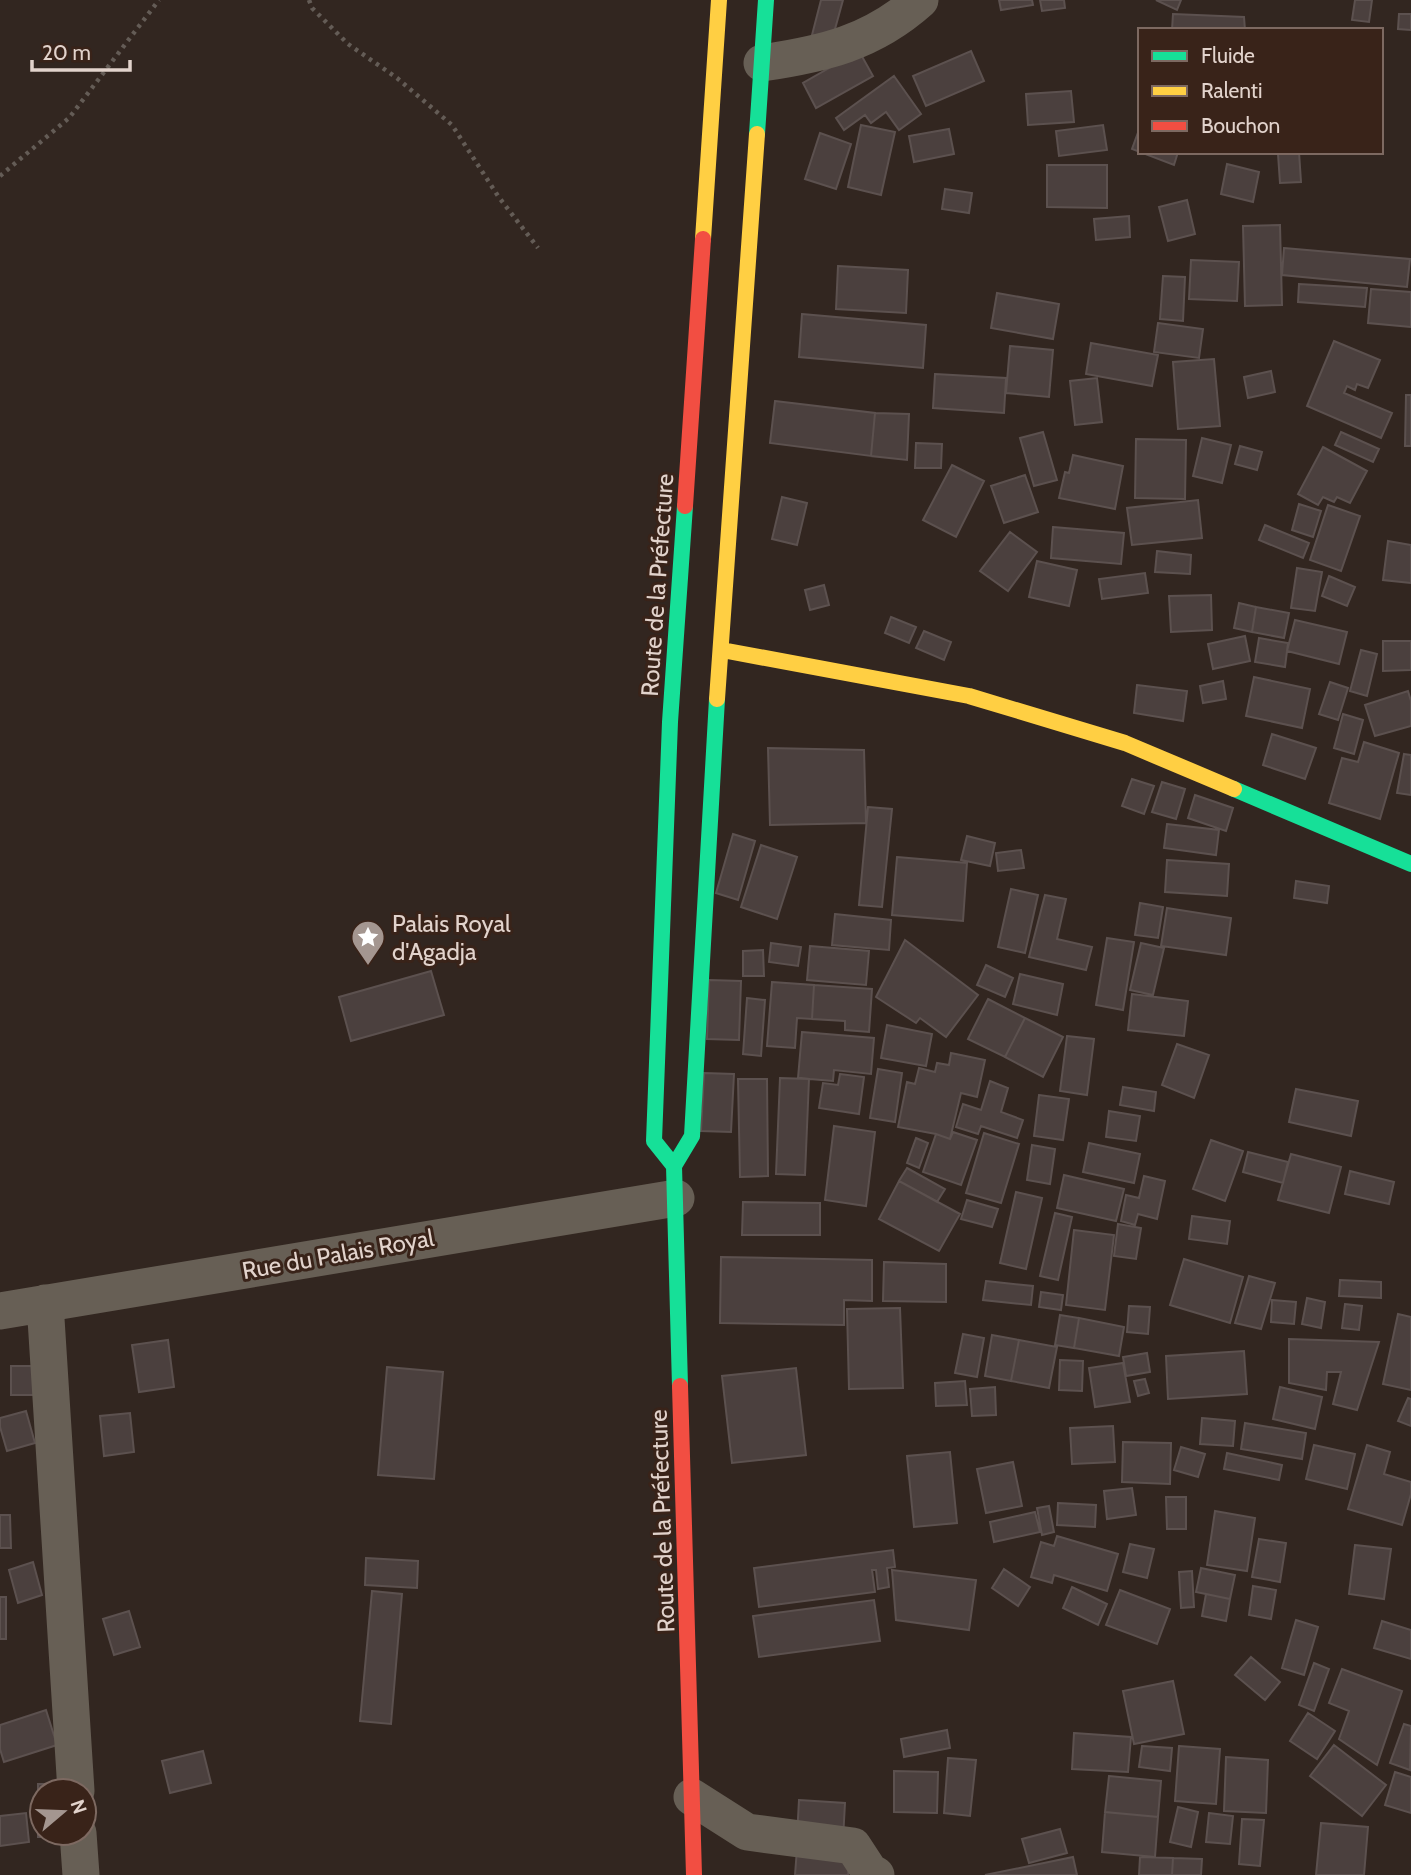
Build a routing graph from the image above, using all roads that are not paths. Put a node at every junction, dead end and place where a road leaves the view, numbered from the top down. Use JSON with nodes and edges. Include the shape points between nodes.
{"nodes":[{"id":1,"x":719,"y":0,"type":"edge"},
{"id":2,"x":766,"y":0,"type":"edge"},
{"id":3,"x":920,"y":0,"type":"edge"},
{"id":4,"x":762,"y":63,"type":"junction"},
{"id":5,"x":722,"y":650,"type":"junction"},
{"id":6,"x":1411,"y":864,"type":"edge"},
{"id":7,"x":675,"y":1182,"type":"junction"},
{"id":8,"x":45,"y":1303,"type":"junction"},
{"id":9,"x":0,"y":1311,"type":"edge"},
{"id":10,"x":75,"y":1777,"type":"edge"},
{"id":11,"x":692,"y":1797,"type":"junction"},
{"id":12,"x":79,"y":1847,"type":"edge"},
{"id":13,"x":81,"y":1875,"type":"edge"},
{"id":14,"x":694,"y":1875,"type":"edge"},
{"id":15,"x":876,"y":1875,"type":"edge"}],
"edges":[{"from":1,"to":7,"type":"street","name":"Route de la Préfecture","via":[[670,722],[654,1127],[654,1141]]},
{"from":2,"to":4,"type":"street"},
{"from":3,"to":4,"type":"street","via":[[900,18],[859,41],[814,55]]},
{"from":4,"to":5,"type":"street"},
{"from":5,"to":6,"type":"street","via":[[969,696],[1125,743]]},
{"from":5,"to":7,"type":"street","via":[[692,1136]]},
{"from":7,"to":8,"type":"street","name":"Rue du Palais Royal"},
{"from":7,"to":11,"type":"street","name":"Route de la Préfecture"},
{"from":8,"to":9,"type":"street","name":"Rue du Palais Royal"},
{"from":8,"to":10,"type":"street"},
{"from":11,"to":14,"type":"street","name":"Route de la Préfecture"},
{"from":11,"to":15,"type":"street","via":[[747,1832],[853,1846]]},
{"from":12,"to":13,"type":"street"}]}
